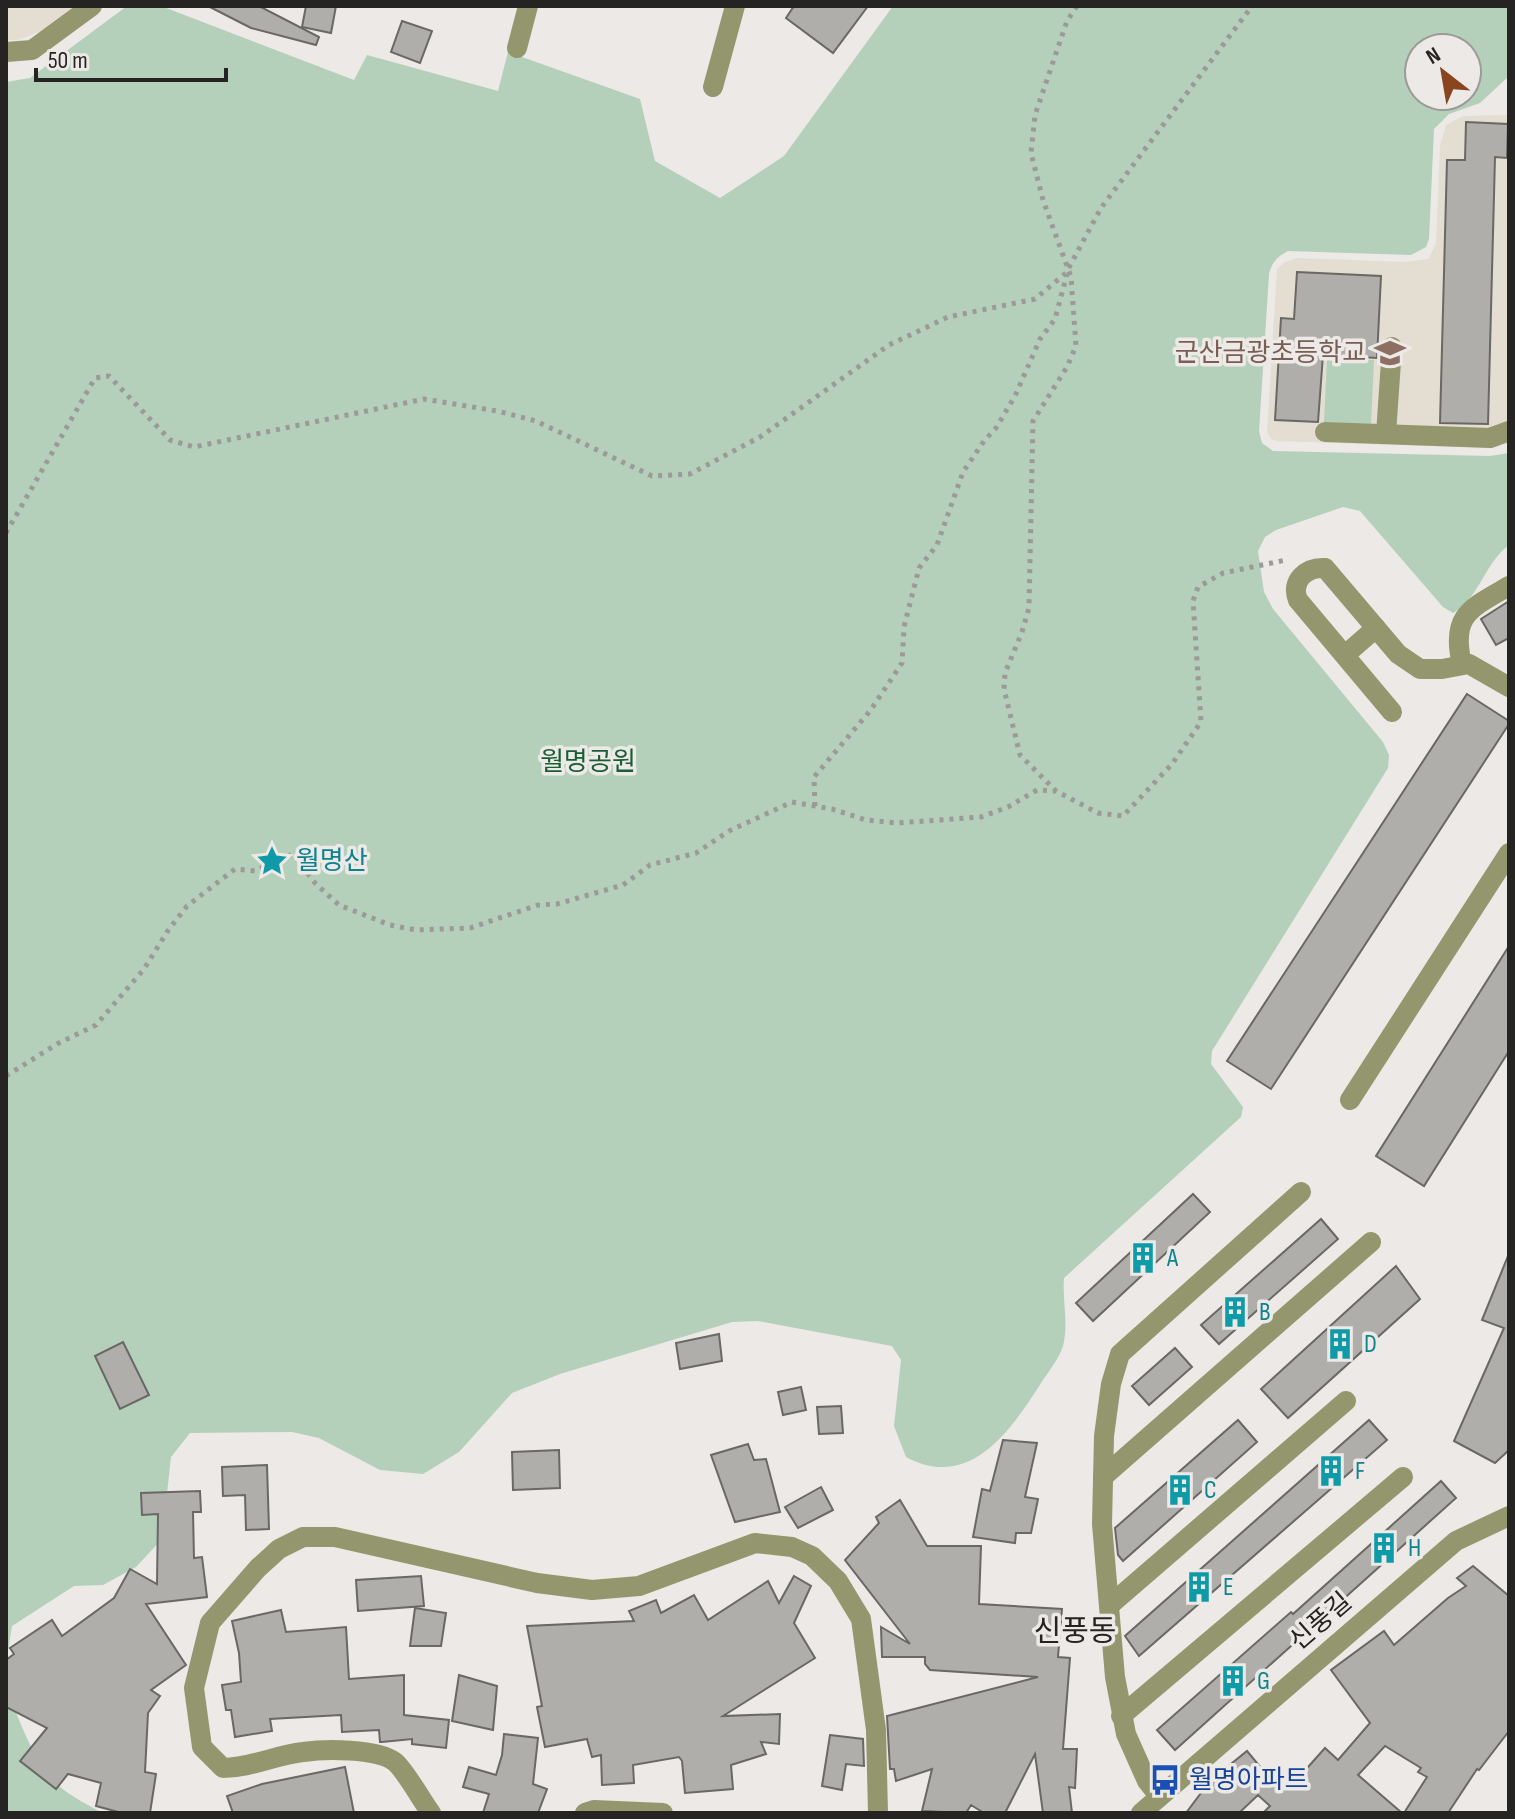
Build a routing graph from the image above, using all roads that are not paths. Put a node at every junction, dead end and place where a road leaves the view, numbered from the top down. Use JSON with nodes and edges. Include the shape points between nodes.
{"nodes":[{"id":1,"x":92,"y":6,"type":"edge"},
{"id":2,"x":528,"y":6,"type":"edge"},
{"id":3,"x":735,"y":6,"type":"edge"},
{"id":4,"x":517,"y":48,"type":"dead end"},
{"id":5,"x":6,"y":52,"type":"edge"},
{"id":6,"x":713,"y":87,"type":"dead end"},
{"id":7,"x":1392,"y":347,"type":"dead end"},
{"id":8,"x":1509,"y":431,"type":"edge"},
{"id":9,"x":1325,"y":432,"type":"dead end"},
{"id":10,"x":1386,"y":434,"type":"junction"},
{"id":11,"x":1509,"y":586,"type":"edge"},
{"id":12,"x":1376,"y":628,"type":"junction"},
{"id":13,"x":1345,"y":655,"type":"junction"},
{"id":14,"x":1462,"y":664,"type":"junction"},
{"id":15,"x":1509,"y":687,"type":"edge"},
{"id":16,"x":1392,"y":712,"type":"dead end"},
{"id":17,"x":1509,"y":853,"type":"edge"},
{"id":18,"x":1350,"y":1100,"type":"dead end"},
{"id":19,"x":1301,"y":1192,"type":"dead end"},
{"id":20,"x":1371,"y":1242,"type":"dead end"},
{"id":21,"x":1346,"y":1401,"type":"dead end"},
{"id":22,"x":1103,"y":1477,"type":"junction"},
{"id":23,"x":1403,"y":1477,"type":"dead end"},
{"id":24,"x":1509,"y":1516,"type":"edge"},
{"id":25,"x":1110,"y":1605,"type":"junction"},
{"id":26,"x":1121,"y":1716,"type":"junction"},
{"id":27,"x":1159,"y":1796,"type":"junction"},
{"id":28,"x":431,"y":1813,"type":"edge"},
{"id":29,"x":585,"y":1813,"type":"edge"},
{"id":30,"x":663,"y":1813,"type":"edge"},
{"id":31,"x":878,"y":1813,"type":"edge"},
{"id":32,"x":1141,"y":1813,"type":"edge"}],
"edges":[{"from":1,"to":5,"type":"lane","via":[[32,50]]},
{"from":2,"to":4,"type":"lane"},
{"from":3,"to":6,"type":"lane"},
{"from":7,"to":10,"type":"lane"},
{"from":8,"to":10,"type":"lane","via":[[1490,438]]},
{"from":9,"to":10,"type":"lane"},
{"from":11,"to":14,"type":"lane","via":[[1473,607],[1460,622]]},
{"from":12,"to":13,"type":"lane"},
{"from":12,"to":13,"type":"lane","via":[[1325,568],[1299,579],[1295,594]]},
{"from":12,"to":14,"type":"lane","via":[[1398,654],[1420,669]]},
{"from":13,"to":16,"type":"lane"},
{"from":14,"to":15,"type":"lane","via":[[1476,666]]},
{"from":17,"to":18,"type":"lane"},
{"from":19,"to":22,"type":"lane","via":[[1120,1354],[1111,1384]]},
{"from":20,"to":22,"type":"lane"},
{"from":21,"to":25,"type":"lane"},
{"from":22,"to":25,"type":"lane"},
{"from":23,"to":26,"type":"lane"},
{"from":24,"to":27,"type":"lane","name":"신풍길","via":[[1456,1541]]},
{"from":25,"to":26,"type":"lane"},
{"from":26,"to":27,"type":"lane","via":[[1135,1759]]},
{"from":27,"to":32,"type":"lane","name":"신풍길"},
{"from":28,"to":31,"type":"lane","via":[[394,1761],[371,1753],[302,1752],[223,1768],[202,1747],[194,1688],[210,1623],[279,1549],[303,1537],[335,1537],[537,1583],[592,1590],[639,1586],[755,1543],[792,1547],[812,1556],[838,1581],[861,1619],[876,1730]]},
{"from":29,"to":30,"type":"lane"}]}
